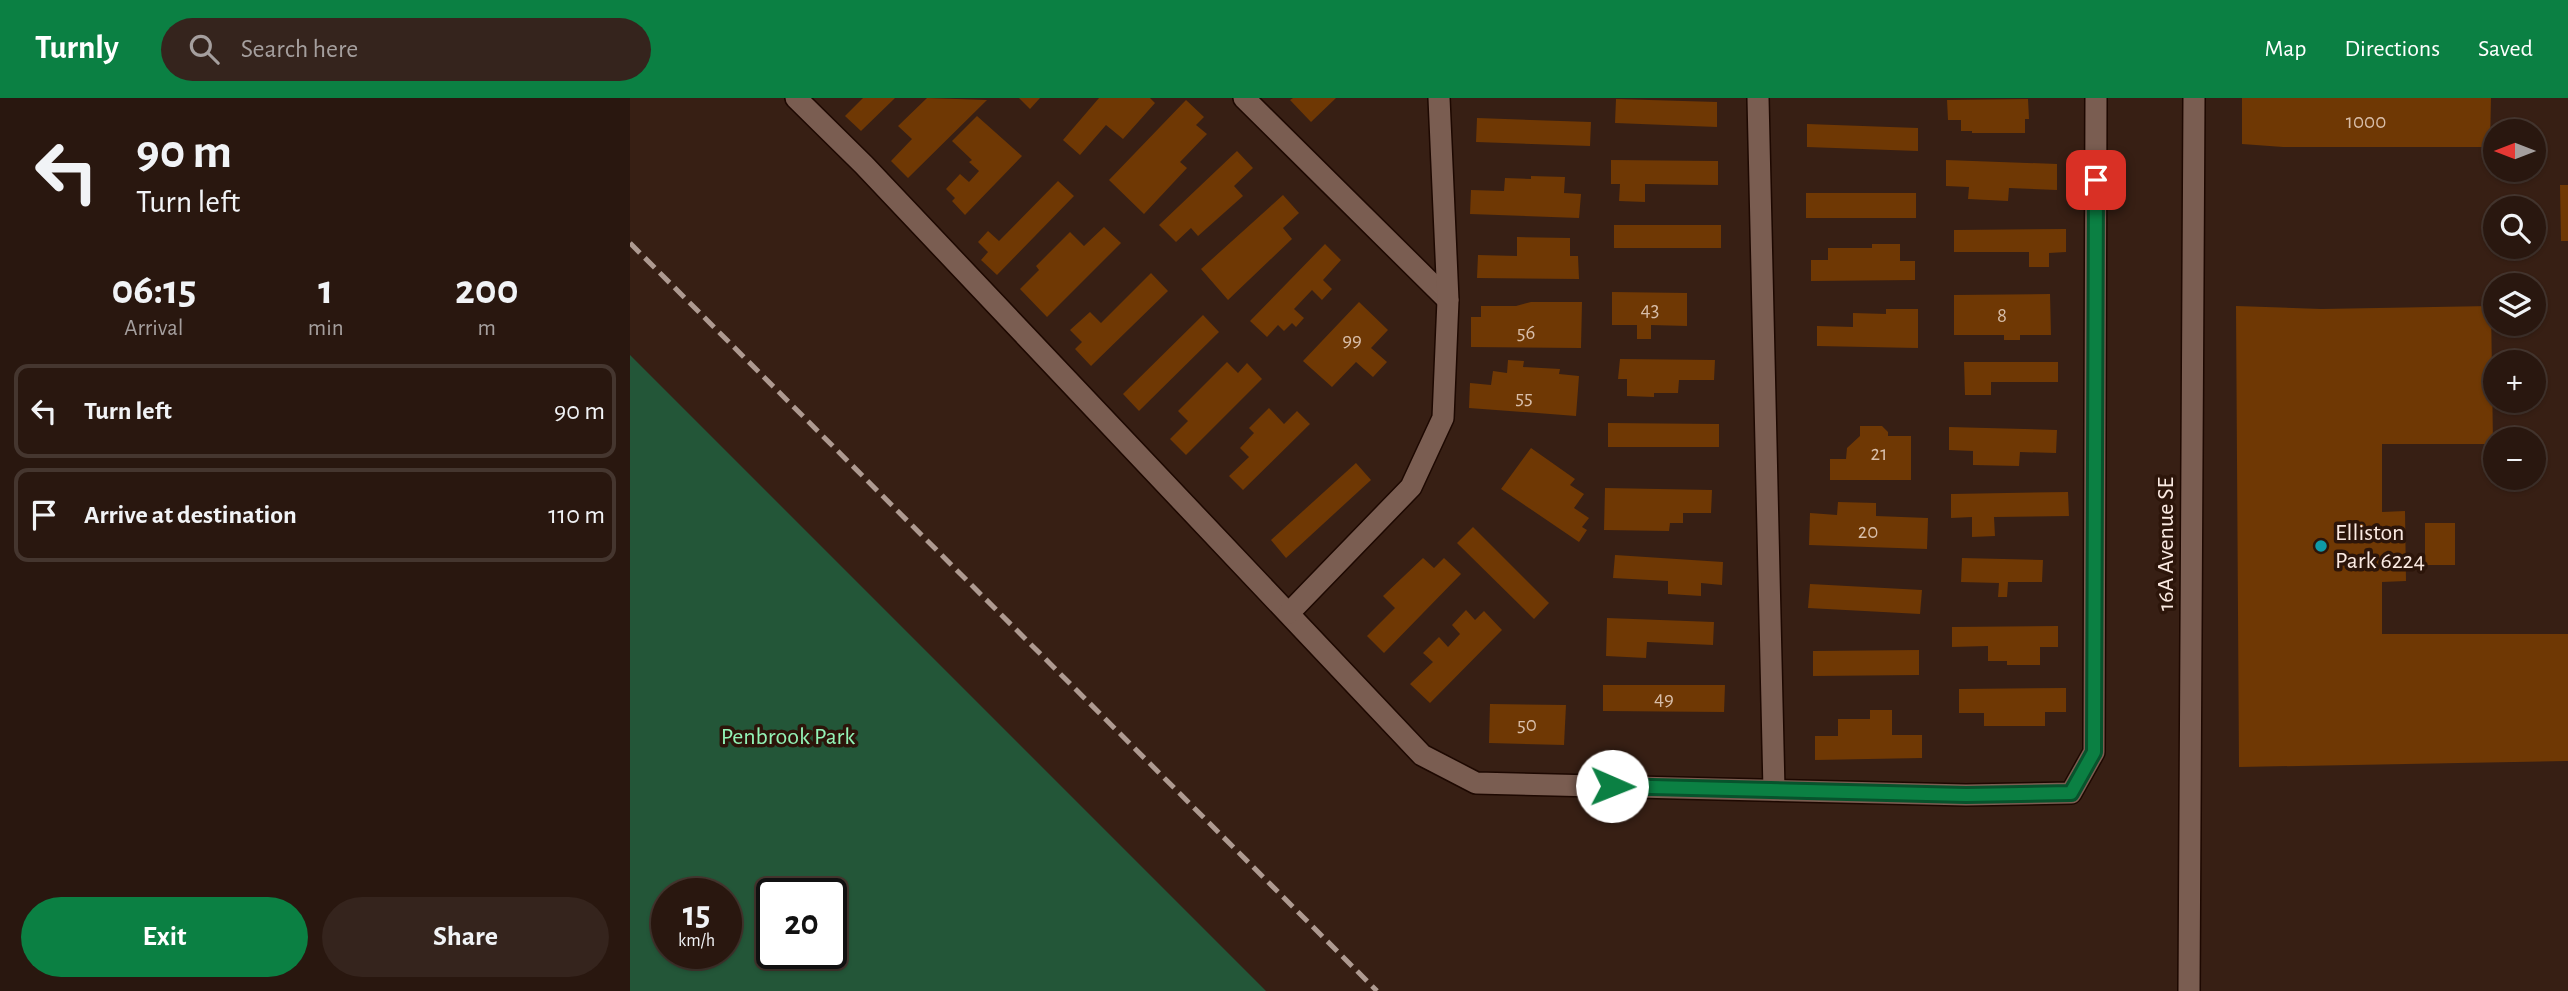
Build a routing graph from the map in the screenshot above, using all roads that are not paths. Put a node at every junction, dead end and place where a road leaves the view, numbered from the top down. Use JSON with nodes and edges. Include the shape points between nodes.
{"nodes":[{"id":1,"x":796,"y":98,"type":"edge"},
{"id":2,"x":1244,"y":98,"type":"edge"},
{"id":3,"x":1439,"y":98,"type":"edge"},
{"id":4,"x":1758,"y":98,"type":"edge"},
{"id":5,"x":2096,"y":98,"type":"edge"},
{"id":6,"x":2194,"y":98,"type":"edge"},
{"id":7,"x":1448,"y":300,"type":"junction"},
{"id":8,"x":1289,"y":613,"type":"junction"},
{"id":9,"x":1774,"y":790,"type":"junction"},
{"id":10,"x":2189,"y":991,"type":"edge"}],
"edges":[{"from":1,"to":8,"type":"street"},
{"from":2,"to":7,"type":"street"},
{"from":3,"to":7,"type":"street"},
{"from":4,"to":9,"type":"street"},
{"from":5,"to":9,"type":"street","via":[[2094,752],[2071,793]]},
{"from":6,"to":10,"type":"street","name":"16A Avenue SE"},
{"from":7,"to":8,"type":"street","via":[[1443,418],[1411,487]]},
{"from":8,"to":9,"type":"street","via":[[1422,755],[1476,783]]}]}
